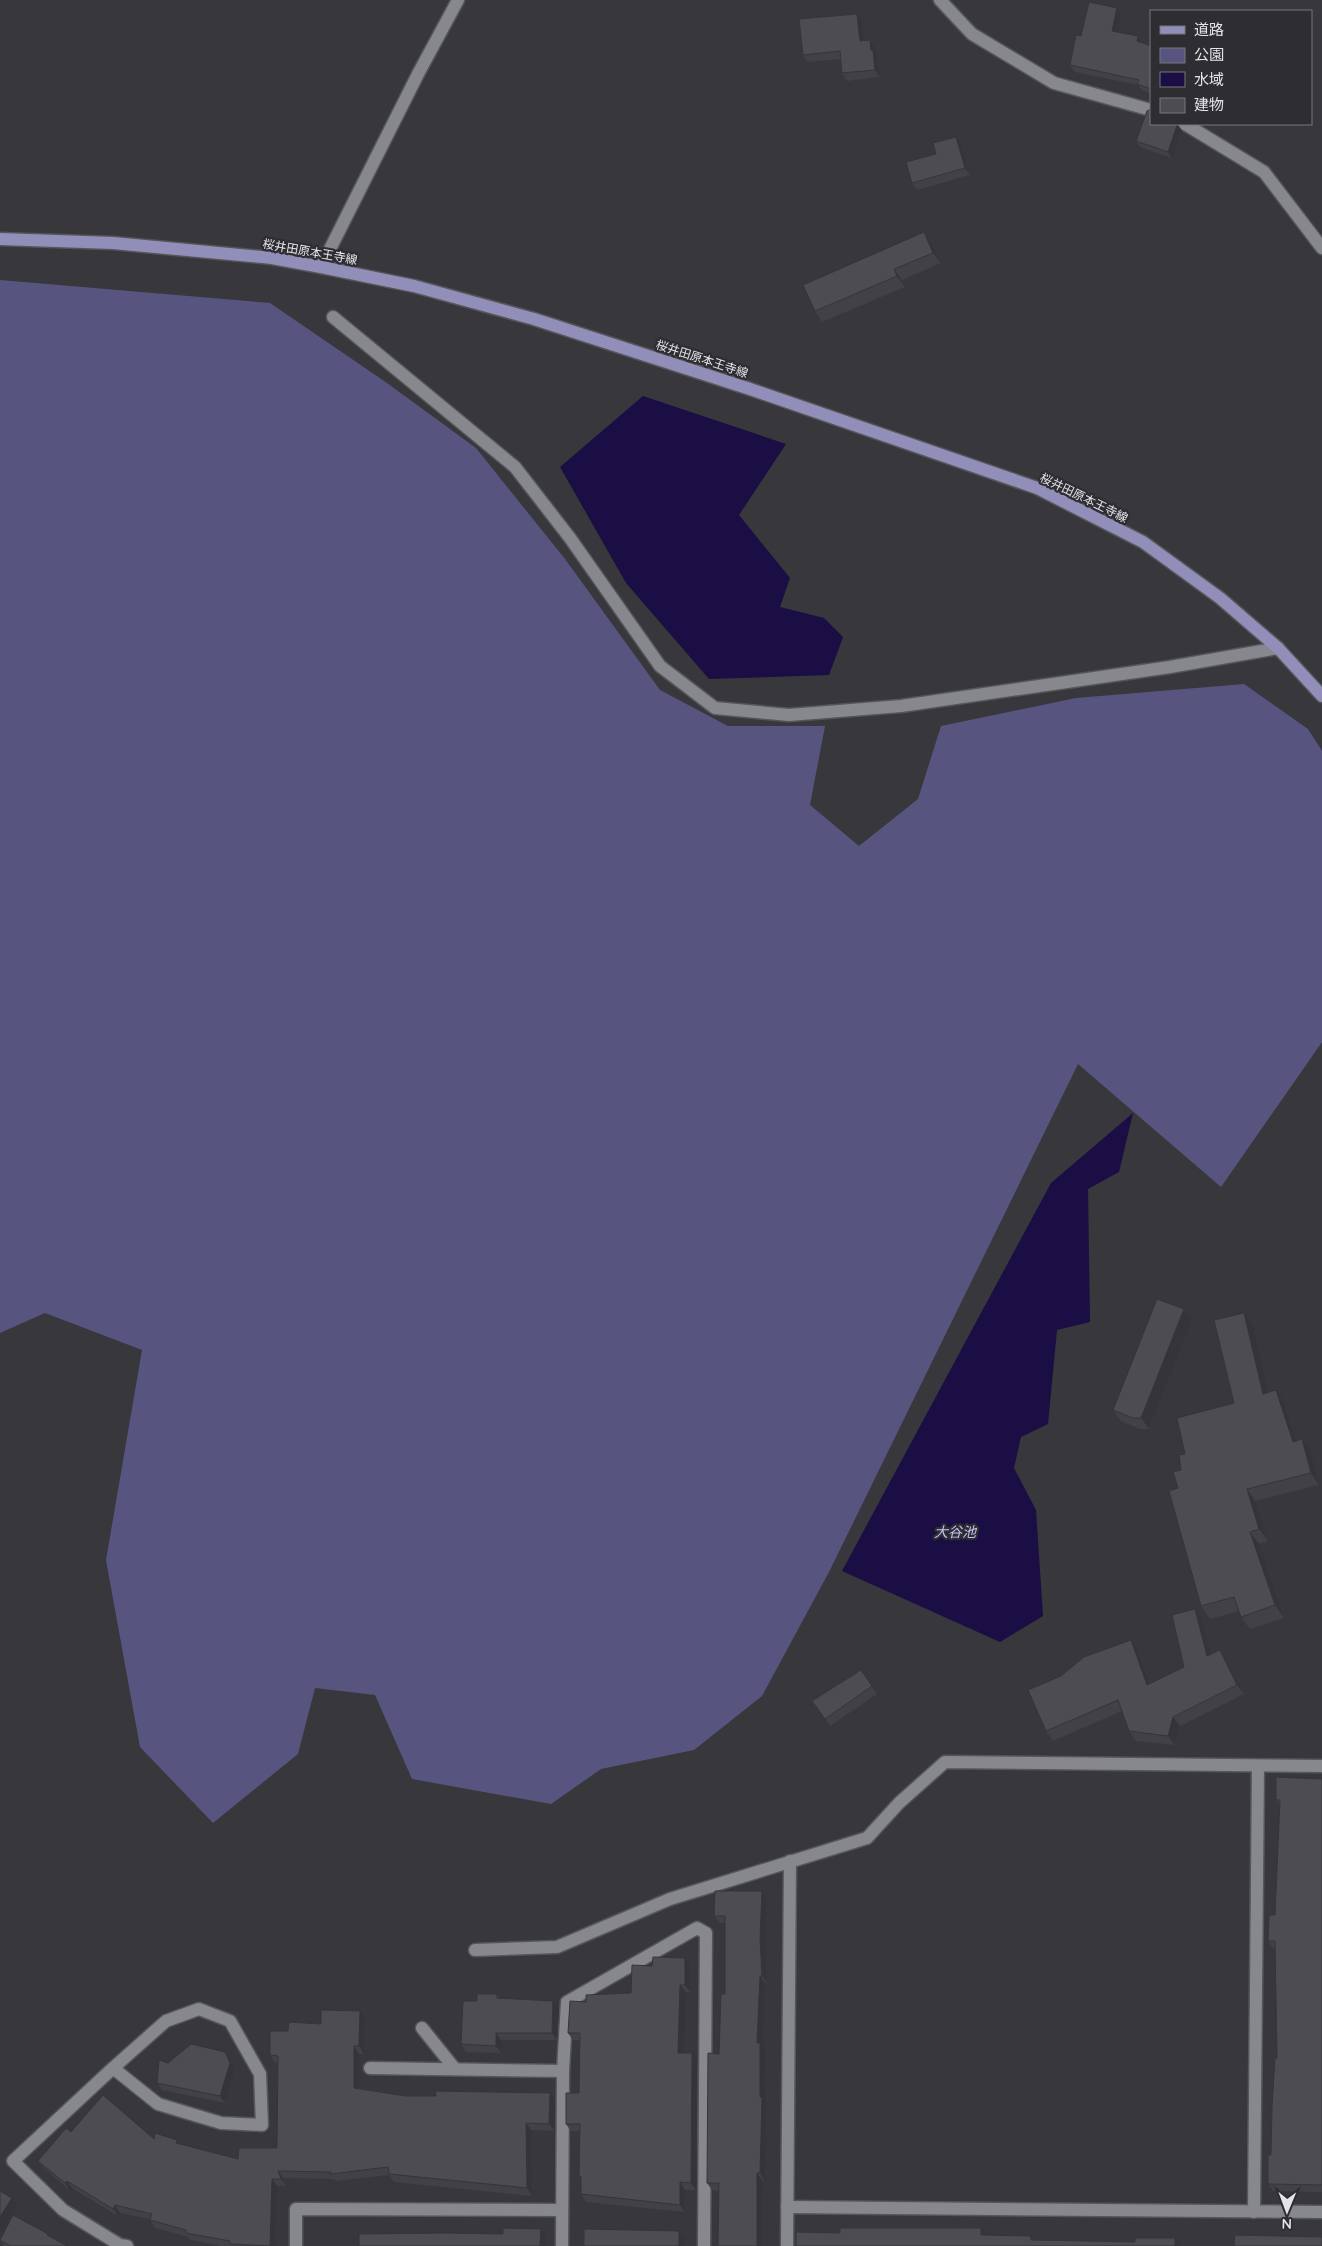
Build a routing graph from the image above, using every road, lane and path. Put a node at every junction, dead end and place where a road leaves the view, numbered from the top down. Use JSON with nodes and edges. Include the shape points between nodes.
{"nodes":[{"id":1,"x":458,"y":0,"type":"edge"},
{"id":2,"x":940,"y":0,"type":"edge"},
{"id":3,"x":1150,"y":110,"type":"edge"},
{"id":4,"x":1187,"y":125,"type":"edge"},
{"id":5,"x":0,"y":239,"type":"edge"},
{"id":6,"x":1322,"y":248,"type":"edge"},
{"id":7,"x":321,"y":266,"type":"junction"},
{"id":8,"x":333,"y":317,"type":"dead end"},
{"id":9,"x":1278,"y":648,"type":"junction"},
{"id":10,"x":1322,"y":696,"type":"edge"},
{"id":11,"x":1258,"y":1766,"type":"junction"},
{"id":12,"x":1322,"y":1766,"type":"edge"},
{"id":13,"x":790,"y":1861,"type":"junction"},
{"id":14,"x":475,"y":1950,"type":"dead end"},
{"id":15,"x":422,"y":2028,"type":"dead end"},
{"id":16,"x":112,"y":2068,"type":"junction"},
{"id":17,"x":370,"y":2068,"type":"dead end"},
{"id":18,"x":455,"y":2069,"type":"junction"},
{"id":19,"x":563,"y":2071,"type":"junction"},
{"id":20,"x":787,"y":2207,"type":"junction"},
{"id":21,"x":562,"y":2210,"type":"junction"},
{"id":22,"x":1254,"y":2212,"type":"junction"},
{"id":23,"x":1322,"y":2212,"type":"edge"},
{"id":24,"x":126,"y":2246,"type":"edge"},
{"id":25,"x":296,"y":2246,"type":"edge"},
{"id":26,"x":562,"y":2246,"type":"edge"},
{"id":27,"x":704,"y":2246,"type":"edge"},
{"id":28,"x":787,"y":2246,"type":"edge"}],
"edges":[{"from":1,"to":7,"type":"street"},
{"from":2,"to":3,"type":"street","via":[[972,34],[1054,83]]},
{"from":4,"to":6,"type":"street","via":[[1264,172]]},
{"from":5,"to":7,"type":"main road","name":"桜井田原本王寺線","via":[[114,243],[272,258]]},
{"from":7,"to":9,"type":"main road","name":"桜井田原本王寺線","via":[[414,286],[534,319],[750,389],[1036,488],[1143,542],[1220,598]]},
{"from":8,"to":9,"type":"street","via":[[515,467],[570,538],[660,666],[715,708],[789,715],[901,706]]},
{"from":9,"to":10,"type":"main road","name":"桜井田原本王寺線"},
{"from":11,"to":12,"type":"street"},
{"from":11,"to":13,"type":"street","via":[[945,1762],[898,1803],[867,1838]]},
{"from":11,"to":22,"type":"street"},
{"from":13,"to":14,"type":"street","via":[[670,1899],[557,1947]]},
{"from":13,"to":20,"type":"street"},
{"from":15,"to":18,"type":"street"},
{"from":16,"to":16,"type":"street","via":[[158,2104],[221,2123],[262,2125],[260,2074],[230,2021],[200,2009],[166,2021]]},
{"from":16,"to":24,"type":"street","via":[[13,2161],[63,2210]]},
{"from":17,"to":18,"type":"street"},
{"from":18,"to":19,"type":"street"},
{"from":19,"to":21,"type":"street"},
{"from":19,"to":27,"type":"street","via":[[567,2002],[697,1928],[706,1933]]},
{"from":20,"to":22,"type":"street"},
{"from":20,"to":28,"type":"street"},
{"from":21,"to":25,"type":"street","via":[[296,2209]]},
{"from":21,"to":26,"type":"street"},
{"from":22,"to":23,"type":"street"}]}
